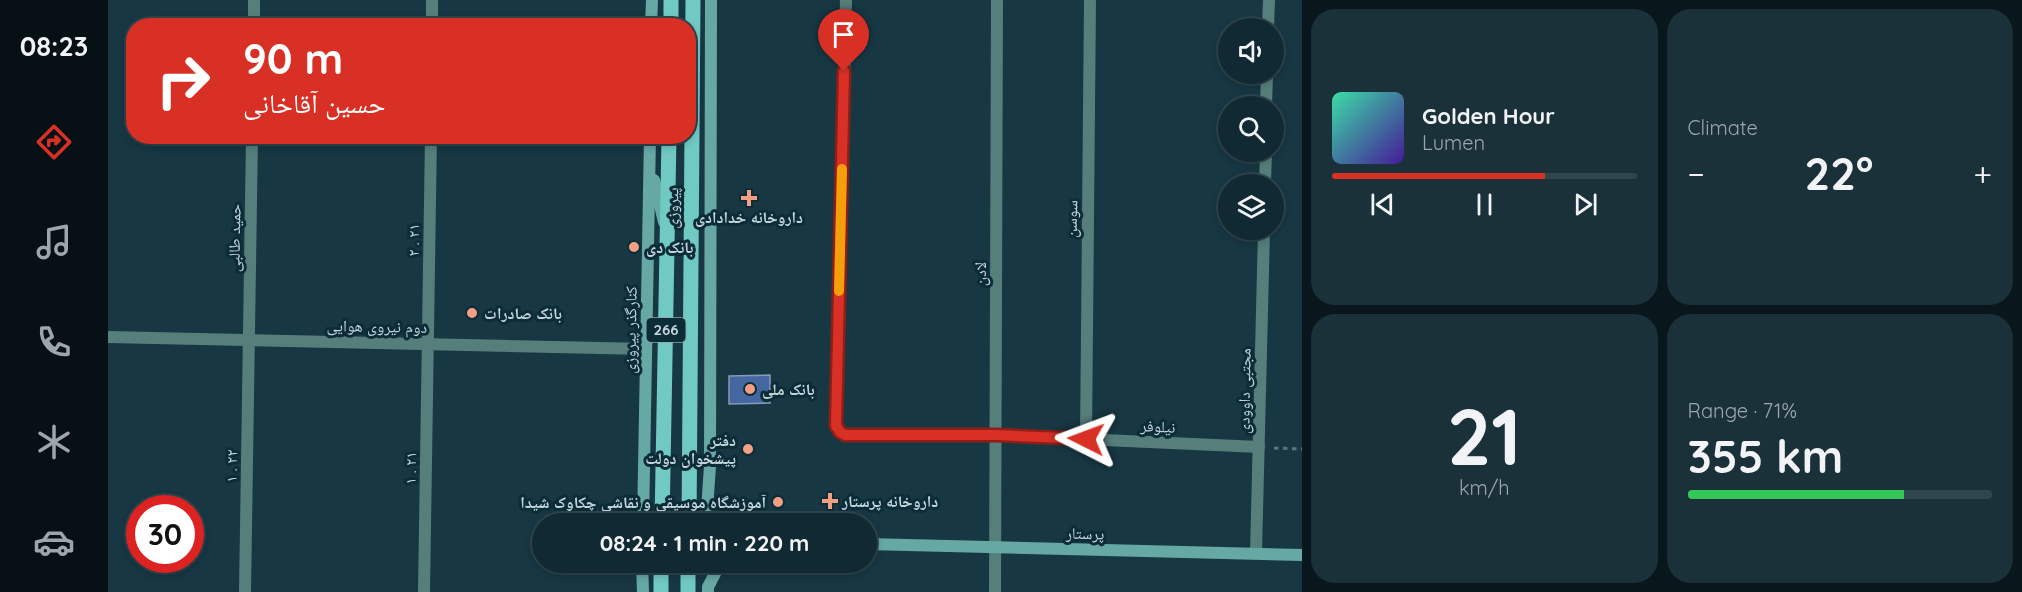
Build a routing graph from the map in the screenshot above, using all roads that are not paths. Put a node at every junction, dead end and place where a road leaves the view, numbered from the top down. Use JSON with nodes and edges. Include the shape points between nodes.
{"nodes":[{"id":1,"x":254,"y":0,"type":"edge"},
{"id":2,"x":432,"y":0,"type":"edge"},
{"id":3,"x":652,"y":0,"type":"edge"},
{"id":4,"x":671,"y":0,"type":"edge"},
{"id":5,"x":693,"y":0,"type":"edge"},
{"id":6,"x":711,"y":0,"type":"edge"},
{"id":7,"x":846,"y":0,"type":"edge"},
{"id":8,"x":997,"y":0,"type":"edge"},
{"id":9,"x":1090,"y":0,"type":"edge"},
{"id":10,"x":1269,"y":0,"type":"edge"},
{"id":11,"x":254,"y":18,"type":"edge"},
{"id":12,"x":432,"y":18,"type":"edge"},
{"id":13,"x":651,"y":18,"type":"edge"},
{"id":14,"x":671,"y":18,"type":"edge"},
{"id":15,"x":693,"y":18,"type":"edge"},
{"id":16,"x":1268,"y":18,"type":"edge"},
{"id":17,"x":252,"y":144,"type":"edge"},
{"id":18,"x":431,"y":144,"type":"edge"},
{"id":19,"x":650,"y":144,"type":"edge"},
{"id":20,"x":669,"y":144,"type":"edge"},
{"id":21,"x":692,"y":144,"type":"edge"},
{"id":22,"x":649,"y":162,"type":"junction"},
{"id":23,"x":668,"y":236,"type":"junction"},
{"id":24,"x":1264,"y":240,"type":"edge"},
{"id":25,"x":108,"y":337,"type":"edge"},
{"id":26,"x":249,"y":340,"type":"junction"},
{"id":27,"x":428,"y":344,"type":"junction"},
{"id":28,"x":646,"y":349,"type":"junction"},
{"id":29,"x":996,"y":435,"type":"junction"},
{"id":30,"x":1086,"y":439,"type":"junction"},
{"id":31,"x":1259,"y":447,"type":"junction"},
{"id":32,"x":643,"y":513,"type":"edge"},
{"id":33,"x":662,"y":513,"type":"edge"},
{"id":34,"x":689,"y":513,"type":"edge"},
{"id":35,"x":705,"y":513,"type":"edge"},
{"id":36,"x":877,"y":544,"type":"edge"},
{"id":37,"x":995,"y":547,"type":"junction"},
{"id":38,"x":1256,"y":554,"type":"junction"},
{"id":39,"x":1302,"y":555,"type":"edge"},
{"id":40,"x":642,"y":573,"type":"edge"},
{"id":41,"x":661,"y":573,"type":"edge"},
{"id":42,"x":688,"y":573,"type":"edge"},
{"id":43,"x":715,"y":573,"type":"edge"},
{"id":44,"x":245,"y":592,"type":"edge"},
{"id":45,"x":424,"y":592,"type":"edge"},
{"id":46,"x":643,"y":592,"type":"edge"},
{"id":47,"x":661,"y":592,"type":"edge"},
{"id":48,"x":688,"y":592,"type":"edge"},
{"id":49,"x":708,"y":592,"type":"edge"},
{"id":50,"x":995,"y":592,"type":"edge"}],
"edges":[{"from":1,"to":11,"type":"street"},
{"from":2,"to":12,"type":"street"},
{"from":3,"to":13,"type":"main road"},
{"from":4,"to":14,"type":"main road"},
{"from":5,"to":15,"type":"main road","name":"پیروزی","number":"266"},
{"from":6,"to":35,"type":"main road","via":[[710,466]]},
{"from":7,"to":29,"type":"street","name":"نیلوفر","via":[[836,426],[845,435]]},
{"from":8,"to":29,"type":"street","name":"لادن"},
{"from":9,"to":30,"type":"street","name":"سوسن"},
{"from":10,"to":16,"type":"street"},
{"from":17,"to":26,"type":"street","name":"حمید طالبی"},
{"from":18,"to":27,"type":"street","name":"۲ . ۲۱"},
{"from":19,"to":22,"type":"main road","name":"کنارگذر پیروزی"},
{"from":20,"to":23,"type":"main road","name":"پیروزی","number":"266"},
{"from":21,"to":34,"type":"main road","name":"پیروزی","number":"266"},
{"from":22,"to":23,"type":"main road"},
{"from":22,"to":28,"type":"main road","name":"کنارگذر پیروزی"},
{"from":23,"to":33,"type":"main road","name":"پیروزی","number":"266"},
{"from":24,"to":31,"type":"street","name":"مجتبی داوودی"},
{"from":25,"to":26,"type":"street","name":"دوم نیروی هوایی"},
{"from":26,"to":27,"type":"street","name":"دوم نیروی هوایی"},
{"from":26,"to":44,"type":"street","name":"۱ . ۲۲"},
{"from":27,"to":28,"type":"street","name":"دوم نیروی هوایی"},
{"from":27,"to":45,"type":"street","name":"۱ . ۲۱"},
{"from":28,"to":32,"type":"main road","name":"کنارگذر پیروزی"},
{"from":29,"to":30,"type":"street","name":"نیلوفر"},
{"from":29,"to":37,"type":"street","name":"لادن"},
{"from":30,"to":31,"type":"street","name":"نیلوفر"},
{"from":31,"to":38,"type":"street","name":"مجتبی داوودی"},
{"from":36,"to":37,"type":"main road","name":"پرستار"},
{"from":37,"to":38,"type":"main road","name":"پرستار"},
{"from":37,"to":50,"type":"street","name":"لادن"},
{"from":38,"to":39,"type":"main road","name":"پرستار"},
{"from":40,"to":46,"type":"main road"},
{"from":41,"to":47,"type":"main road"},
{"from":42,"to":48,"type":"main road"},
{"from":43,"to":49,"type":"main road"}]}
